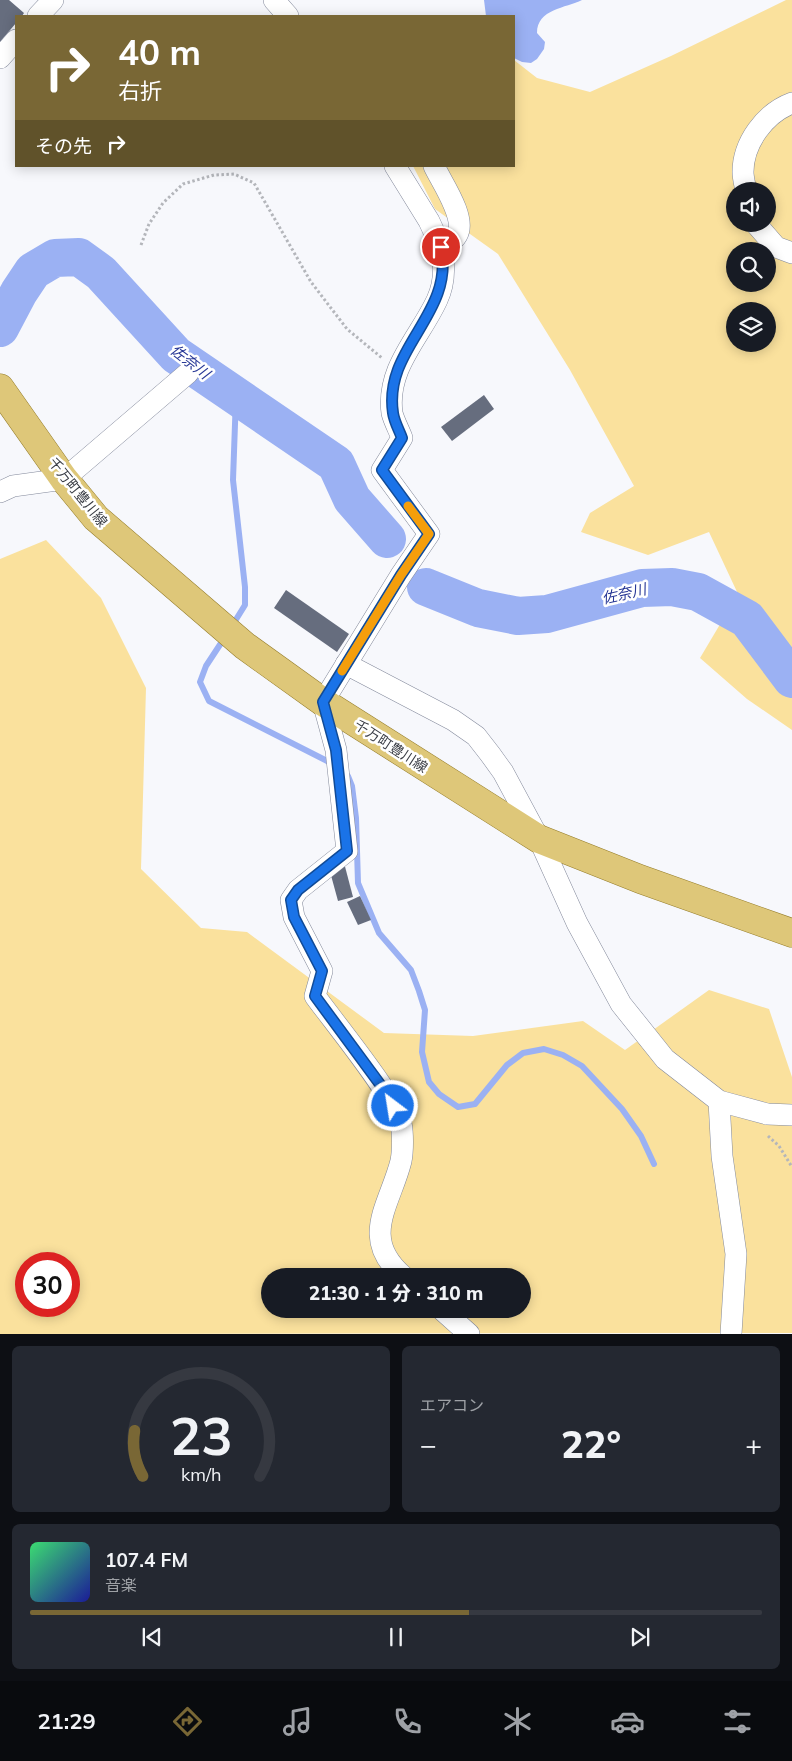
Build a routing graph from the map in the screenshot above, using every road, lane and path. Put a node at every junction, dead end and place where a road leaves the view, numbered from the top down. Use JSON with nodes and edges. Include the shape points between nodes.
{"nodes":[{"id":1,"x":53,"y":0,"type":"edge"},
{"id":2,"x":274,"y":0,"type":"edge"},
{"id":3,"x":39,"y":15,"type":"edge"},
{"id":4,"x":287,"y":15,"type":"edge"},
{"id":5,"x":15,"y":41,"type":"edge"},
{"id":6,"x":0,"y":58,"type":"edge"},
{"id":7,"x":792,"y":103,"type":"edge"},
{"id":8,"x":396,"y":167,"type":"edge"},
{"id":9,"x":434,"y":167,"type":"edge"},
{"id":10,"x":745,"y":182,"type":"edge"},
{"id":11,"x":763,"y":232,"type":"edge"},
{"id":12,"x":141,"y":245,"type":"dead end"},
{"id":13,"x":441,"y":247,"type":"junction"},
{"id":14,"x":792,"y":253,"type":"edge"},
{"id":15,"x":397,"y":371,"type":"junction"},
{"id":16,"x":188,"y":373,"type":"dead end"},
{"id":17,"x":0,"y":388,"type":"edge"},
{"id":18,"x":64,"y":479,"type":"junction"},
{"id":19,"x":0,"y":492,"type":"edge"},
{"id":20,"x":346,"y":664,"type":"junction"},
{"id":21,"x":323,"y":702,"type":"junction"},
{"id":22,"x":539,"y":839,"type":"junction"},
{"id":23,"x":792,"y":933,"type":"edge"},
{"id":24,"x":719,"y":1101,"type":"junction"},
{"id":25,"x":792,"y":1115,"type":"edge"},
{"id":26,"x":395,"y":1268,"type":"edge"},
{"id":27,"x":451,"y":1318,"type":"edge"},
{"id":28,"x":469,"y":1334,"type":"edge"},
{"id":29,"x":731,"y":1334,"type":"edge"}],
"edges":[{"from":1,"to":3,"type":"street"},
{"from":2,"to":4,"type":"street"},
{"from":5,"to":6,"type":"street"},
{"from":7,"to":10,"type":"street","via":[[780,107],[760,126],[749,145],[743,172]]},
{"from":8,"to":13,"type":"street"},
{"from":9,"to":13,"type":"street","via":[[460,218],[456,238]]},
{"from":11,"to":14,"type":"street","via":[[776,248]]},
{"from":12,"to":15,"type":"path","via":[[162,203],[183,184],[214,175],[234,174],[254,183],[311,282],[347,329]]},
{"from":13,"to":15,"type":"street","via":[[445,264],[437,300]]},
{"from":15,"to":20,"type":"street","via":[[392,413],[402,438],[382,470],[429,534]]},
{"from":16,"to":18,"type":"street"},
{"from":17,"to":18,"type":"main road","name":"千万町豊川線"},
{"from":18,"to":19,"type":"street","via":[[13,486]]},
{"from":18,"to":21,"type":"main road","name":"千万町豊川線","via":[[96,518],[150,565],[245,646]]},
{"from":20,"to":21,"type":"street"},
{"from":20,"to":22,"type":"street","via":[[453,720],[476,736],[503,772]]},
{"from":21,"to":22,"type":"main road","name":"千万町豊川線"},
{"from":21,"to":26,"type":"street","via":[[336,750],[347,851],[298,890],[291,900],[294,917],[322,971],[315,996],[385,1091],[401,1121],[401,1160],[381,1214],[381,1247]]},
{"from":22,"to":23,"type":"main road","name":"千万町豊川線"},
{"from":22,"to":24,"type":"street","via":[[577,923],[621,1004],[665,1059]]},
{"from":24,"to":25,"type":"street","via":[[767,1114]]},
{"from":24,"to":29,"type":"street","via":[[722,1156],[736,1254]]},
{"from":27,"to":28,"type":"street"}]}
